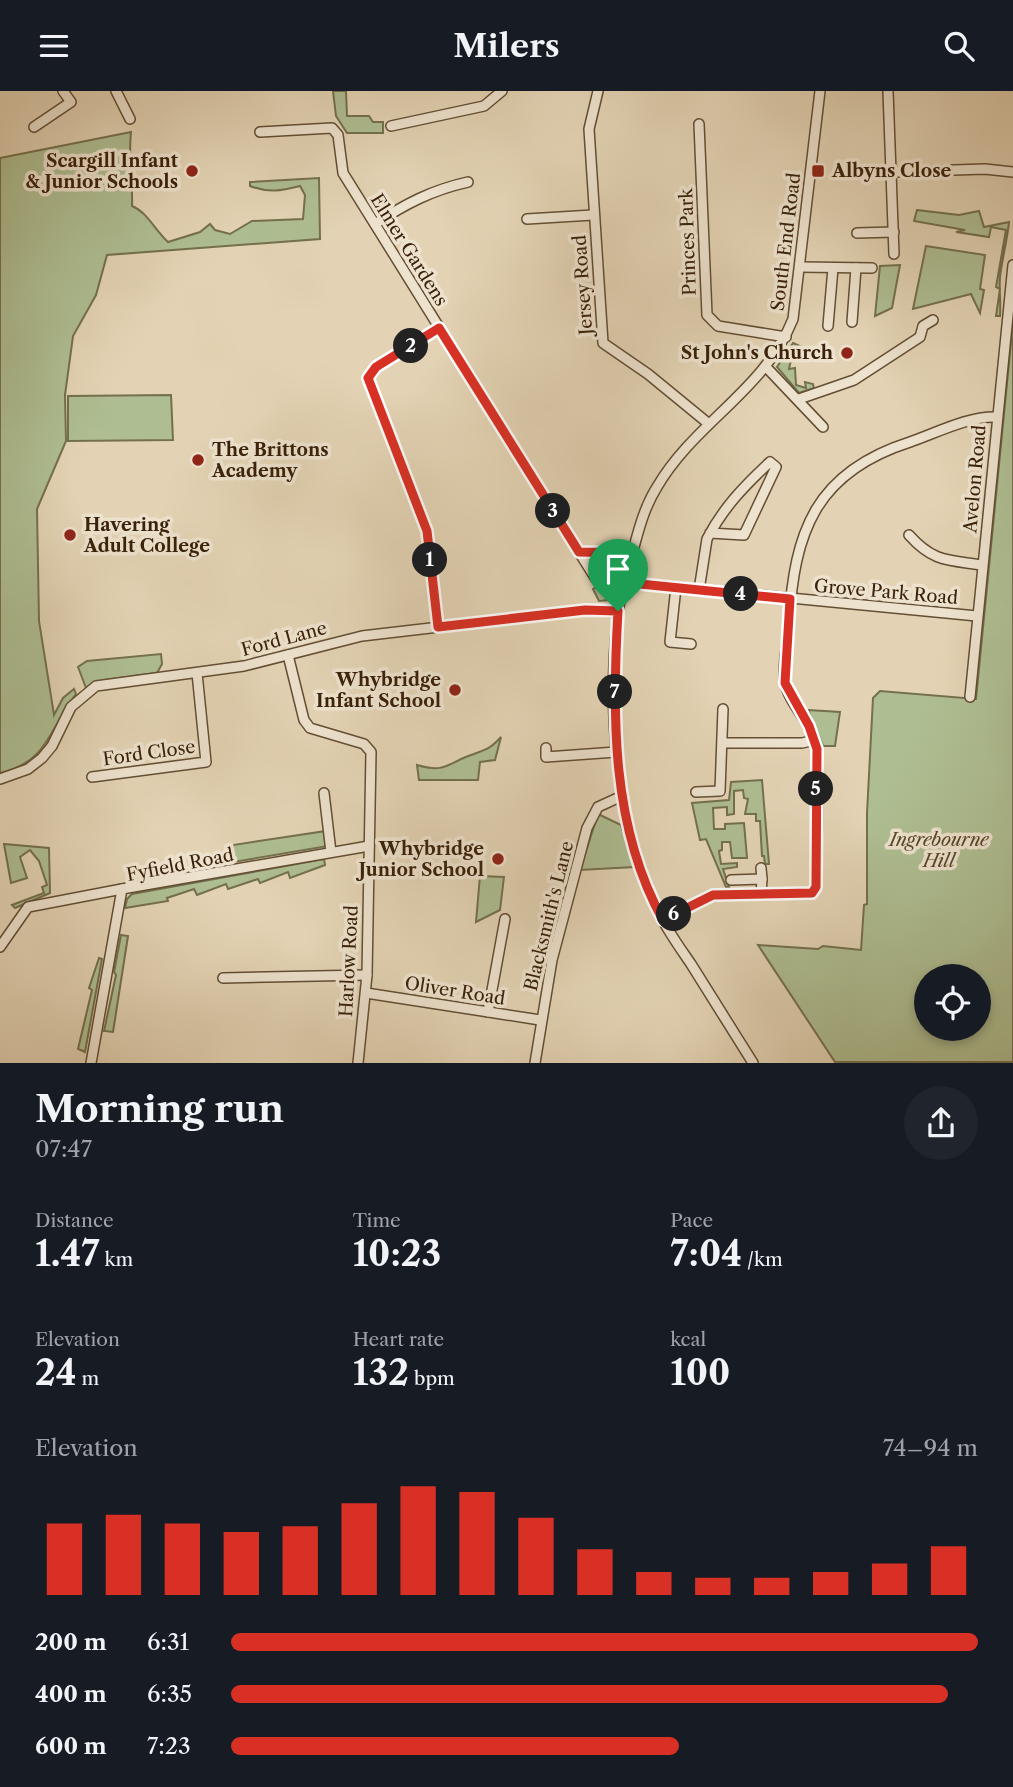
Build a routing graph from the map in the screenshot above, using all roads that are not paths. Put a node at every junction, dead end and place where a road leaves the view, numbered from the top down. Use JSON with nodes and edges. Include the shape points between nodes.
{"nodes":[{"id":1,"x":64,"y":91,"type":"edge"},
{"id":2,"x":116,"y":91,"type":"edge"},
{"id":3,"x":502,"y":91,"type":"edge"},
{"id":4,"x":598,"y":91,"type":"edge"},
{"id":5,"x":820,"y":91,"type":"edge"},
{"id":6,"x":888,"y":91,"type":"edge"},
{"id":7,"x":131,"y":118,"type":"dead end"},
{"id":8,"x":699,"y":124,"type":"dead end"},
{"id":9,"x":391,"y":126,"type":"dead end"},
{"id":10,"x":34,"y":127,"type":"dead end"},
{"id":11,"x":260,"y":132,"type":"dead end"},
{"id":12,"x":892,"y":172,"type":"junction"},
{"id":13,"x":1013,"y":172,"type":"edge"},
{"id":14,"x":468,"y":182,"type":"dead end"},
{"id":15,"x":593,"y":215,"type":"junction"},
{"id":16,"x":527,"y":219,"type":"dead end"},
{"id":17,"x":375,"y":223,"type":"junction"},
{"id":18,"x":894,"y":232,"type":"junction"},
{"id":19,"x":857,"y":233,"type":"dead end"},
{"id":20,"x":894,"y":254,"type":"dead end"},
{"id":21,"x":1013,"y":265,"type":"edge"},
{"id":22,"x":800,"y":267,"type":"junction"},
{"id":23,"x":833,"y":268,"type":"junction"},
{"id":24,"x":856,"y":268,"type":"junction"},
{"id":25,"x":872,"y":268,"type":"dead end"},
{"id":26,"x":933,"y":320,"type":"dead end"},
{"id":27,"x":852,"y":322,"type":"dead end"},
{"id":28,"x":828,"y":326,"type":"dead end"},
{"id":29,"x":439,"y":328,"type":"junction"},
{"id":30,"x":786,"y":338,"type":"junction"},
{"id":31,"x":767,"y":368,"type":"junction"},
{"id":32,"x":799,"y":399,"type":"junction"},
{"id":33,"x":996,"y":417,"type":"junction"},
{"id":34,"x":709,"y":424,"type":"junction"},
{"id":35,"x":823,"y":427,"type":"dead end"},
{"id":36,"x":710,"y":533,"type":"junction"},
{"id":37,"x":909,"y":535,"type":"dead end"},
{"id":38,"x":579,"y":552,"type":"junction"},
{"id":39,"x":632,"y":553,"type":"junction"},
{"id":40,"x":982,"y":565,"type":"junction"},
{"id":41,"x":596,"y":579,"type":"dead end"},
{"id":42,"x":625,"y":582,"type":"junction"},
{"id":43,"x":676,"y":587,"type":"junction"},
{"id":44,"x":699,"y":590,"type":"junction"},
{"id":45,"x":790,"y":599,"type":"junction"},
{"id":46,"x":618,"y":611,"type":"junction"},
{"id":47,"x":977,"y":616,"type":"junction"},
{"id":48,"x":438,"y":627,"type":"junction"},
{"id":49,"x":691,"y":644,"type":"dead end"},
{"id":50,"x":288,"y":655,"type":"junction"},
{"id":51,"x":197,"y":673,"type":"junction"},
{"id":52,"x":970,"y":697,"type":"dead end"},
{"id":53,"x":723,"y":709,"type":"dead end"},
{"id":54,"x":815,"y":740,"type":"junction"},
{"id":55,"x":723,"y":743,"type":"junction"},
{"id":56,"x":545,"y":748,"type":"dead end"},
{"id":57,"x":616,"y":752,"type":"junction"},
{"id":58,"x":92,"y":777,"type":"dead end"},
{"id":59,"x":0,"y":779,"type":"edge"},
{"id":60,"x":696,"y":792,"type":"dead end"},
{"id":61,"x":324,"y":793,"type":"dead end"},
{"id":62,"x":622,"y":796,"type":"junction"},
{"id":63,"x":369,"y":846,"type":"junction"},
{"id":64,"x":331,"y":852,"type":"junction"},
{"id":65,"x":761,"y":868,"type":"dead end"},
{"id":66,"x":762,"y":879,"type":"junction"},
{"id":67,"x":731,"y":880,"type":"dead end"},
{"id":68,"x":122,"y":889,"type":"junction"},
{"id":69,"x":761,"y":895,"type":"junction"},
{"id":70,"x":505,"y":919,"type":"dead end"},
{"id":71,"x":663,"y":920,"type":"junction"},
{"id":72,"x":0,"y":947,"type":"edge"},
{"id":73,"x":367,"y":975,"type":"junction"},
{"id":74,"x":223,"y":978,"type":"dead end"},
{"id":75,"x":366,"y":993,"type":"junction"},
{"id":76,"x":488,"y":1012,"type":"junction"},
{"id":77,"x":540,"y":1020,"type":"junction"},
{"id":78,"x":91,"y":1062,"type":"edge"},
{"id":79,"x":358,"y":1062,"type":"edge"},
{"id":80,"x":535,"y":1062,"type":"edge"},
{"id":81,"x":753,"y":1062,"type":"edge"}],
"edges":[{"from":1,"to":10,"type":"street","via":[[71,102]]},
{"from":2,"to":7,"type":"street"},
{"from":3,"to":9,"type":"street","via":[[484,106]]},
{"from":4,"to":15,"type":"street","name":"Jersey Road","via":[[589,120]]},
{"from":5,"to":22,"type":"street","name":"South End Road"},
{"from":6,"to":12,"type":"street"},
{"from":8,"to":30,"type":"street","name":"Princes Park","via":[[707,315],[718,326]]},
{"from":11,"to":17,"type":"street","name":"Elmer Gardens","via":[[332,128],[338,135],[343,173]]},
{"from":12,"to":13,"type":"street"},
{"from":12,"to":18,"type":"street"},
{"from":14,"to":17,"type":"street","via":[[438,188]]},
{"from":15,"to":16,"type":"street"},
{"from":15,"to":34,"type":"street","name":"Jersey Road","via":[[603,343]]},
{"from":17,"to":29,"type":"street","name":"Elmer Gardens"},
{"from":18,"to":19,"type":"street"},
{"from":18,"to":20,"type":"street"},
{"from":21,"to":33,"type":"street","name":"Avelon Road"},
{"from":22,"to":23,"type":"street"},
{"from":22,"to":30,"type":"street","name":"South End Road"},
{"from":23,"to":24,"type":"street"},
{"from":23,"to":28,"type":"street"},
{"from":24,"to":25,"type":"street"},
{"from":24,"to":27,"type":"street"},
{"from":26,"to":32,"type":"street","via":[[923,327],[920,337],[854,380]]},
{"from":29,"to":38,"type":"street","name":"Elmer Gardens"},
{"from":29,"to":48,"type":"street","via":[[376,367],[368,378],[427,531]]},
{"from":30,"to":31,"type":"street","name":"South End Road"},
{"from":31,"to":32,"type":"street"},
{"from":31,"to":34,"type":"street","name":"South End Road"},
{"from":32,"to":35,"type":"street"},
{"from":33,"to":40,"type":"street","name":"Avelon Road"},
{"from":33,"to":45,"type":"street","via":[[882,451],[833,483],[802,535]]},
{"from":34,"to":39,"type":"street","name":"South End Road","via":[[655,489]]},
{"from":36,"to":36,"type":"street","via":[[724,508],[754,476],[770,462],[776,467],[744,535]]},
{"from":36,"to":44,"type":"street"},
{"from":37,"to":40,"type":"street","via":[[925,552]]},
{"from":38,"to":39,"type":"street"},
{"from":38,"to":41,"type":"street","name":"Elmer Gardens"},
{"from":39,"to":42,"type":"street","name":"South End Road"},
{"from":40,"to":47,"type":"street","name":"Avelon Road"},
{"from":42,"to":43,"type":"street","name":"Grove Park Road"},
{"from":42,"to":46,"type":"street","name":"South End Road"},
{"from":43,"to":44,"type":"street","name":"Grove Park Road"},
{"from":43,"to":49,"type":"street","via":[[670,642]]},
{"from":44,"to":45,"type":"street","name":"Grove Park Road"},
{"from":45,"to":47,"type":"street","name":"Grove Park Road"},
{"from":45,"to":54,"type":"street","via":[[785,683]]},
{"from":46,"to":48,"type":"street","name":"Ford Lane","via":[[585,610]]},
{"from":46,"to":57,"type":"street","name":"South End Road"},
{"from":47,"to":52,"type":"street","name":"Avelon Road"},
{"from":48,"to":50,"type":"street","name":"Ford Lane","via":[[340,640]]},
{"from":50,"to":51,"type":"street","name":"Ford Lane"},
{"from":50,"to":63,"type":"street","name":"Harlow Road","via":[[310,728],[365,744],[371,752]]},
{"from":51,"to":58,"type":"street","name":"Ford Close","via":[[206,762]]},
{"from":51,"to":59,"type":"street","name":"Ford Lane","via":[[108,683],[86,691],[71,707],[42,758],[28,769]]},
{"from":53,"to":55,"type":"street"},
{"from":54,"to":55,"type":"street"},
{"from":54,"to":69,"type":"street","via":[[816,887],[804,896]]},
{"from":55,"to":60,"type":"street","via":[[720,791]]},
{"from":56,"to":57,"type":"street","via":[[546,757]]},
{"from":57,"to":62,"type":"street","name":"South End Road"},
{"from":61,"to":64,"type":"street"},
{"from":62,"to":71,"type":"street","name":"South End Road","via":[[652,898]]},
{"from":62,"to":77,"type":"street","name":"Blacksmith's Lane","via":[[598,807],[587,828]]},
{"from":63,"to":64,"type":"street","name":"Fyfield Road"},
{"from":63,"to":73,"type":"street","name":"Harlow Road"},
{"from":64,"to":68,"type":"street","name":"Fyfield Road"},
{"from":65,"to":66,"type":"street"},
{"from":66,"to":67,"type":"street"},
{"from":66,"to":69,"type":"street"},
{"from":68,"to":72,"type":"street","via":[[28,907]]},
{"from":68,"to":78,"type":"street","name":"Fyfield Road"},
{"from":69,"to":71,"type":"street","via":[[713,895]]},
{"from":70,"to":76,"type":"street"},
{"from":71,"to":81,"type":"street","name":"South End Road"},
{"from":73,"to":74,"type":"street"},
{"from":73,"to":75,"type":"street","name":"Harlow Road"},
{"from":75,"to":76,"type":"street","name":"Oliver Road"},
{"from":75,"to":79,"type":"street","name":"Harlow Road"},
{"from":76,"to":77,"type":"street","name":"Oliver Road"},
{"from":77,"to":80,"type":"street","name":"Blacksmith's Lane"}]}
